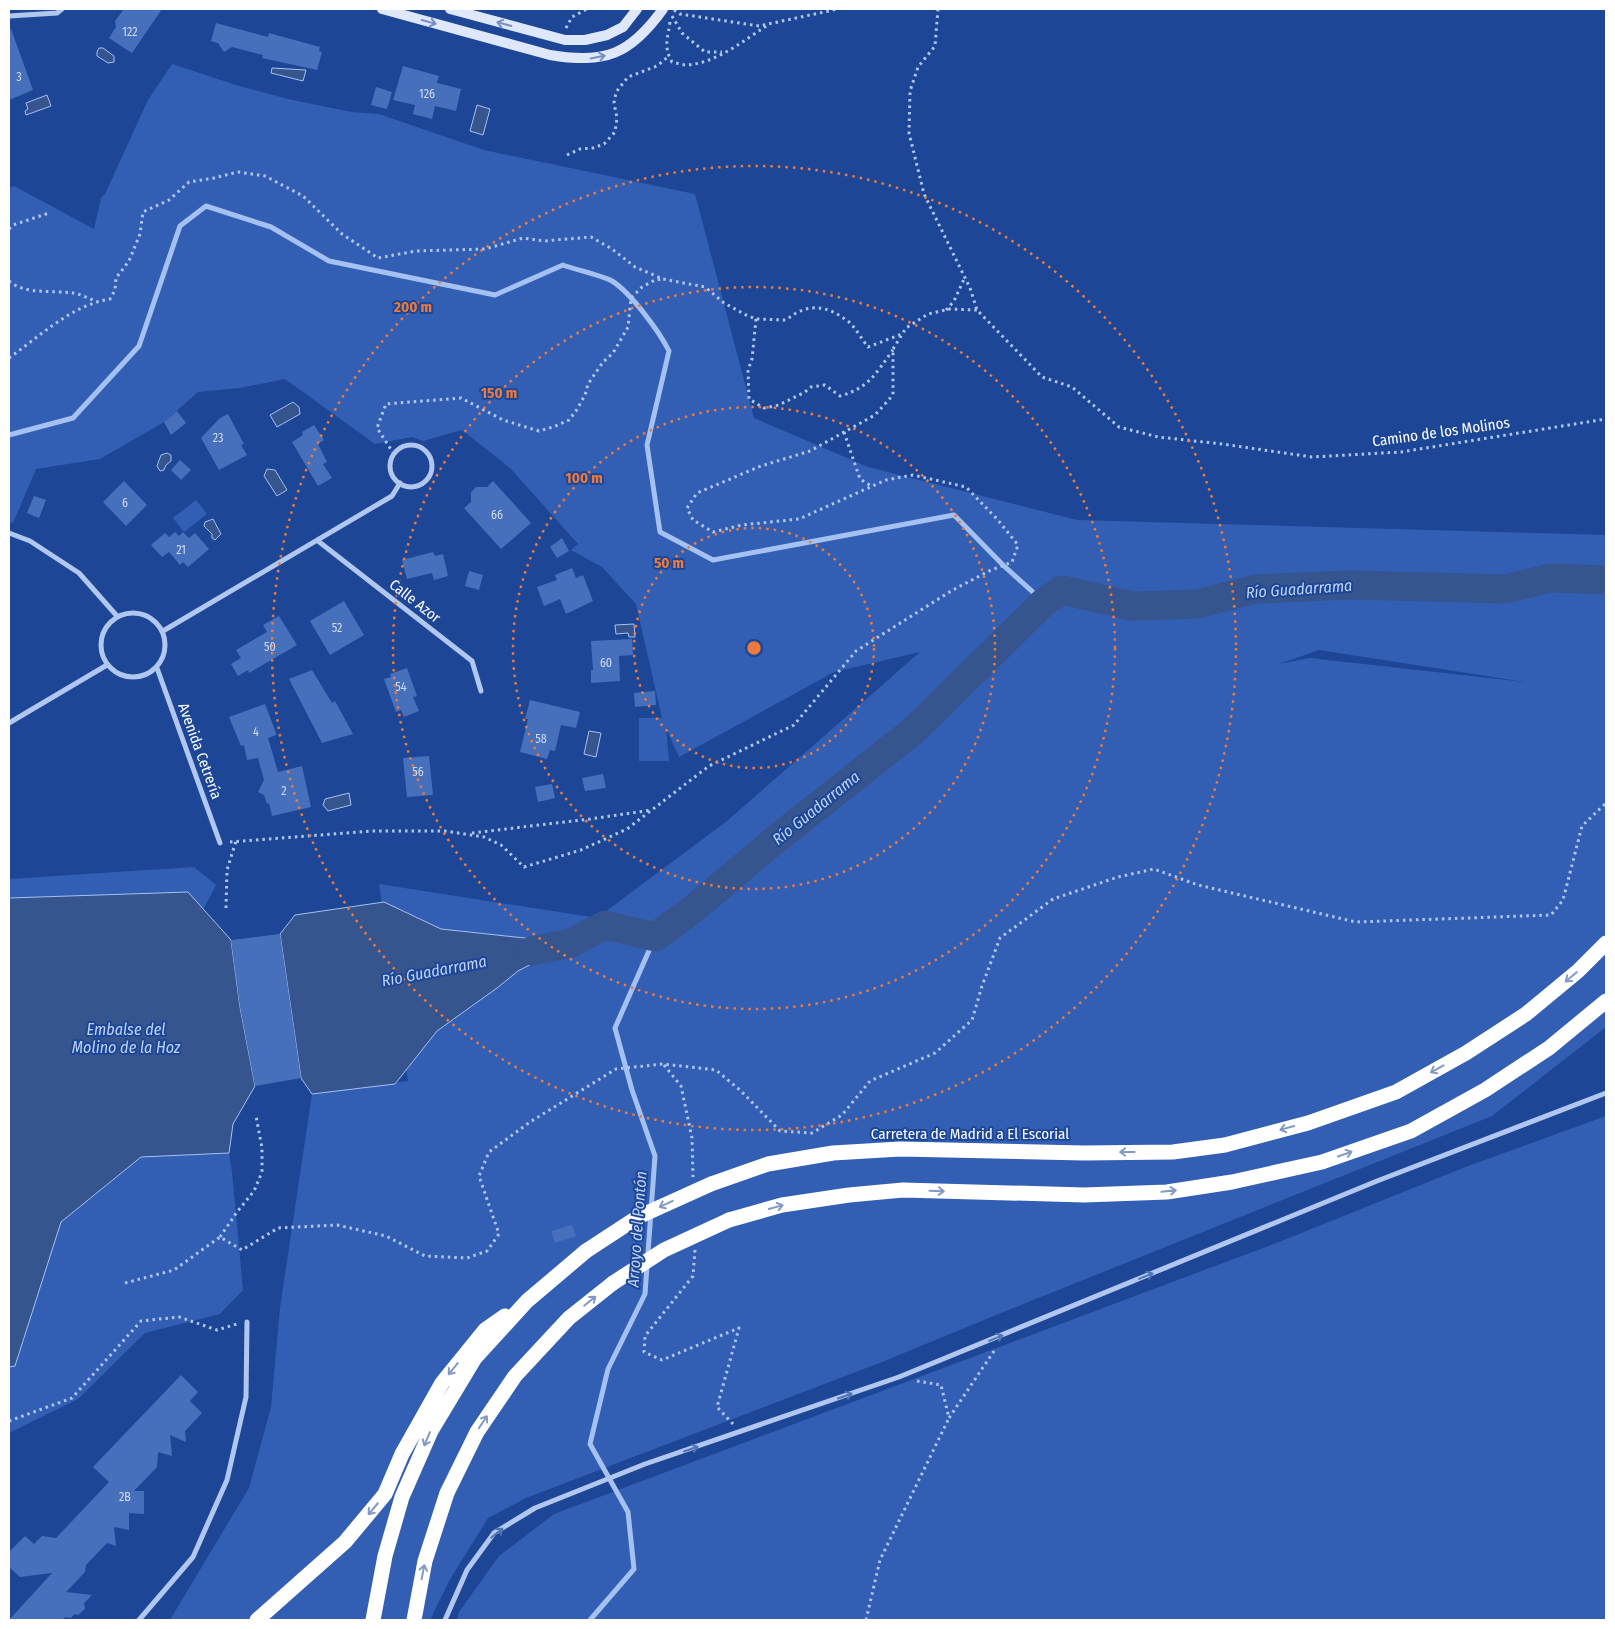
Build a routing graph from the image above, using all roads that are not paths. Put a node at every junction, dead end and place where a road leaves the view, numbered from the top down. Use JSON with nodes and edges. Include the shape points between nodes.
{"nodes":[{"id":1,"x":62,"y":9,"type":"edge"},
{"id":2,"x":382,"y":9,"type":"edge"},
{"id":3,"x":450,"y":9,"type":"edge"},
{"id":4,"x":636,"y":9,"type":"edge"},
{"id":5,"x":668,"y":9,"type":"edge"},
{"id":6,"x":9,"y":16,"type":"edge"},
{"id":7,"x":400,"y":483,"type":"junction"},
{"id":8,"x":9,"y":533,"type":"edge"},
{"id":9,"x":318,"y":541,"type":"junction"},
{"id":10,"x":117,"y":616,"type":"junction"},
{"id":11,"x":163,"y":631,"type":"junction"},
{"id":12,"x":107,"y":665,"type":"junction"},
{"id":13,"x":157,"y":668,"type":"junction"},
{"id":14,"x":481,"y":691,"type":"dead end"},
{"id":15,"x":9,"y":722,"type":"edge"},
{"id":16,"x":220,"y":843,"type":"road end"},
{"id":17,"x":1606,"y":943,"type":"edge"},
{"id":18,"x":1606,"y":1001,"type":"edge"},
{"id":19,"x":1606,"y":1093,"type":"edge"},
{"id":20,"x":527,"y":1300,"type":"junction"},
{"id":21,"x":247,"y":1322,"type":"road end"},
{"id":22,"x":139,"y":1620,"type":"edge"},
{"id":23,"x":257,"y":1620,"type":"edge"},
{"id":24,"x":373,"y":1620,"type":"edge"},
{"id":25,"x":414,"y":1620,"type":"edge"},
{"id":26,"x":445,"y":1620,"type":"edge"}],
"edges":[{"from":1,"to":6,"type":"street","via":[[57,13]]},
{"from":2,"to":5,"type":"street","one_way":true,"via":[[550,55],[576,59],[624,50]]},
{"from":4,"to":3,"type":"street","one_way":true,"via":[[623,27],[585,40],[565,40]]},
{"from":7,"to":7,"type":"street","via":[[391,470],[394,454],[407,445],[423,448],[432,462],[429,477],[415,486]]},
{"from":7,"to":9,"type":"street","via":[[392,496]]},
{"from":8,"to":10,"type":"street","via":[[30,542],[79,573]]},
{"from":9,"to":11,"type":"street"},
{"from":9,"to":14,"type":"street","name":"Calle Azor","via":[[472,661]]},
{"from":10,"to":11,"type":"street","via":[[143,613],[155,620]]},
{"from":10,"to":12,"type":"street","via":[[107,625],[101,638],[101,652]]},
{"from":11,"to":13,"type":"street","via":[[166,644]]},
{"from":12,"to":13,"type":"street","via":[[118,674],[132,678]]},
{"from":12,"to":15,"type":"street"},
{"from":13,"to":16,"type":"street","name":"Avenida Cetrería"},
{"from":17,"to":20,"type":"highway","name":"Carretera de Madrid a El Escorial","one_way":true,"bridge":true,"via":[[1526,1014],[1466,1053],[1396,1092],[1308,1122],[1225,1145],[1173,1152],[900,1148],[833,1153],[768,1164],[711,1184],[638,1217],[586,1251]]},
{"from":25,"to":18,"type":"highway","one_way":true,"bridge":true,"via":[[425,1561],[447,1493],[477,1432],[515,1376],[569,1318],[613,1283],[664,1250],[729,1220],[782,1205],[849,1195],[902,1190],[1084,1195],[1167,1192],[1232,1182],[1322,1162],[1411,1131],[1485,1090],[1549,1048]]},
{"from":26,"to":19,"type":"street","one_way":true,"via":[[467,1570],[494,1533],[535,1508],[644,1464],[899,1377],[1377,1182]]},
{"from":20,"to":23,"type":"highway","one_way":true,"via":[[485,1330],[442,1383],[402,1454],[385,1494],[345,1542]]},
{"from":20,"to":24,"type":"highway","name":"Carretera de Madrid a El Escorial","one_way":true,"via":[[475,1358],[431,1431],[402,1498],[385,1556]]},
{"from":21,"to":22,"type":"street","via":[[246,1397],[227,1480],[193,1558]]}]}
